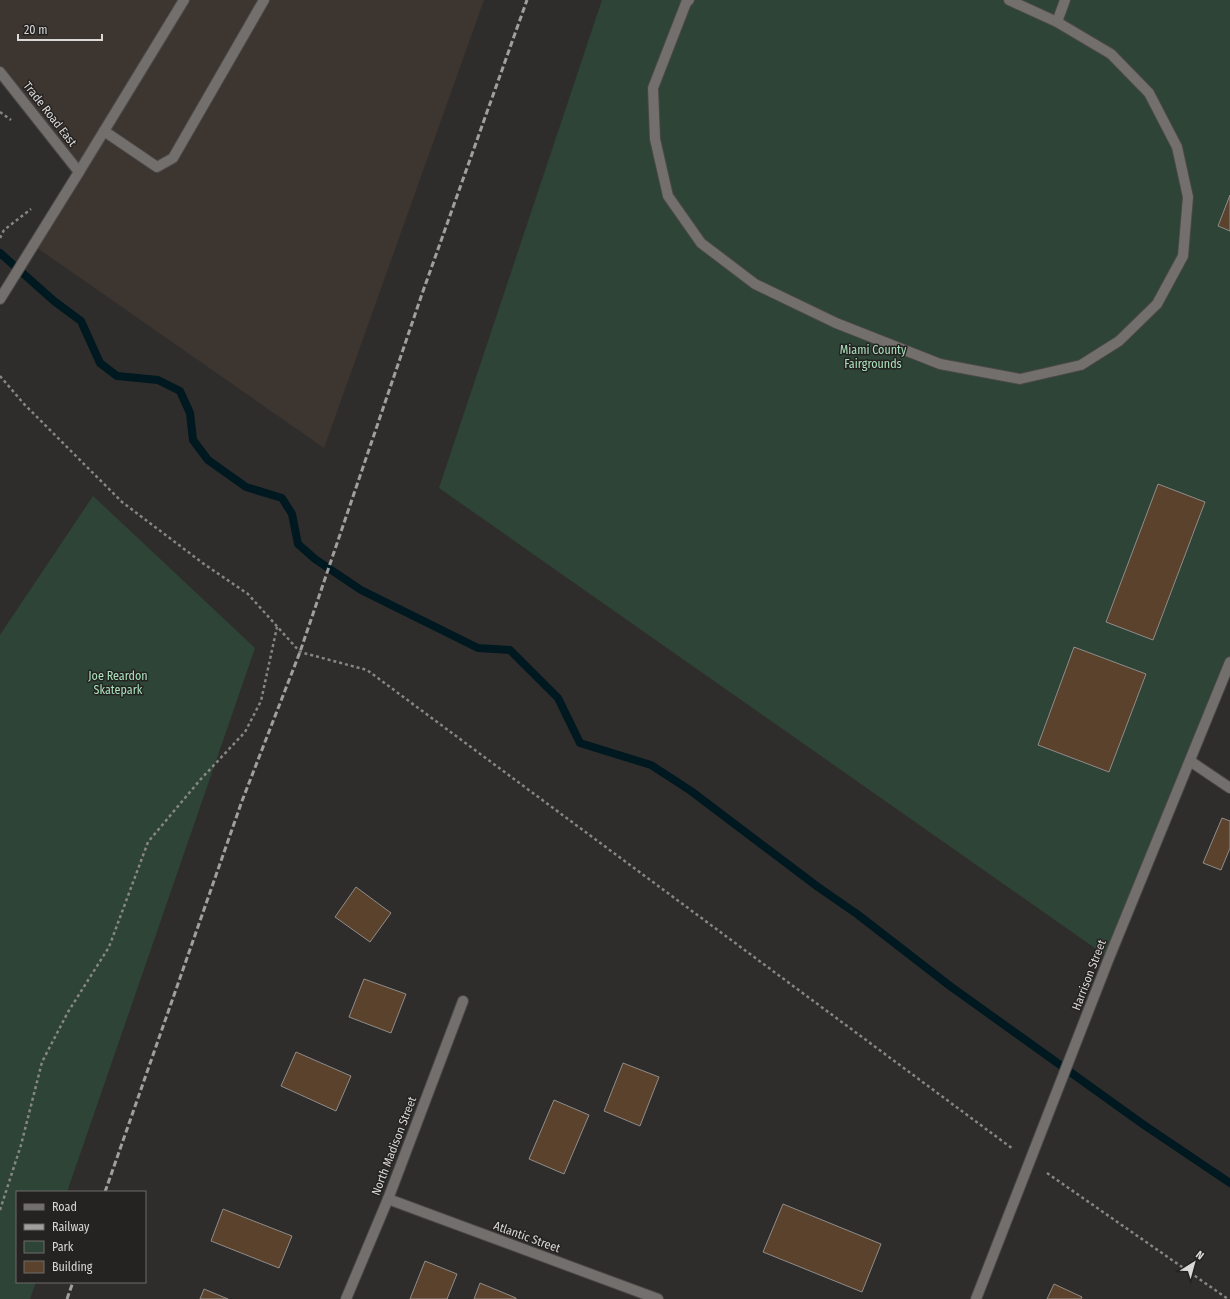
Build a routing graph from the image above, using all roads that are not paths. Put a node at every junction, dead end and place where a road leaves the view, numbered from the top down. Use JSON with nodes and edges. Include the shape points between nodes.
{"nodes":[{"id":1,"x":184,"y":0,"type":"edge"},
{"id":2,"x":264,"y":0,"type":"edge"},
{"id":3,"x":689,"y":0,"type":"edge"},
{"id":4,"x":1009,"y":0,"type":"edge"},
{"id":5,"x":1065,"y":0,"type":"edge"},
{"id":6,"x":1057,"y":22,"type":"junction"},
{"id":7,"x":0,"y":72,"type":"edge"},
{"id":8,"x":104,"y":131,"type":"junction"},
{"id":9,"x":79,"y":172,"type":"junction"},
{"id":10,"x":0,"y":299,"type":"edge"},
{"id":11,"x":1230,"y":662,"type":"edge"},
{"id":12,"x":1190,"y":761,"type":"junction"},
{"id":13,"x":1230,"y":788,"type":"edge"},
{"id":14,"x":464,"y":1001,"type":"dead end"},
{"id":15,"x":388,"y":1199,"type":"junction"},
{"id":16,"x":346,"y":1299,"type":"edge"},
{"id":17,"x":658,"y":1299,"type":"edge"},
{"id":18,"x":976,"y":1299,"type":"edge"}],
"edges":[{"from":1,"to":8,"type":"street"},
{"from":2,"to":8,"type":"street","via":[[173,158],[157,166]]},
{"from":3,"to":6,"type":"street","via":[[654,88],[655,139],[668,196],[701,243],[754,284],[836,323],[940,364],[1020,379],[1081,365],[1119,341],[1157,304],[1183,256],[1188,197],[1177,147],[1149,93],[1111,54]]},
{"from":4,"to":6,"type":"street"},
{"from":5,"to":6,"type":"street"},
{"from":7,"to":9,"type":"street","name":"Trade Road East"},
{"from":8,"to":9,"type":"street"},
{"from":9,"to":10,"type":"street"},
{"from":11,"to":12,"type":"street","name":"Harrison Street"},
{"from":12,"to":13,"type":"street"},
{"from":12,"to":18,"type":"street","name":"Harrison Street"},
{"from":14,"to":15,"type":"street","name":"North Madison Street"},
{"from":15,"to":16,"type":"street","name":"North Madison Street"},
{"from":15,"to":17,"type":"street","name":"Atlantic Street"}]}
